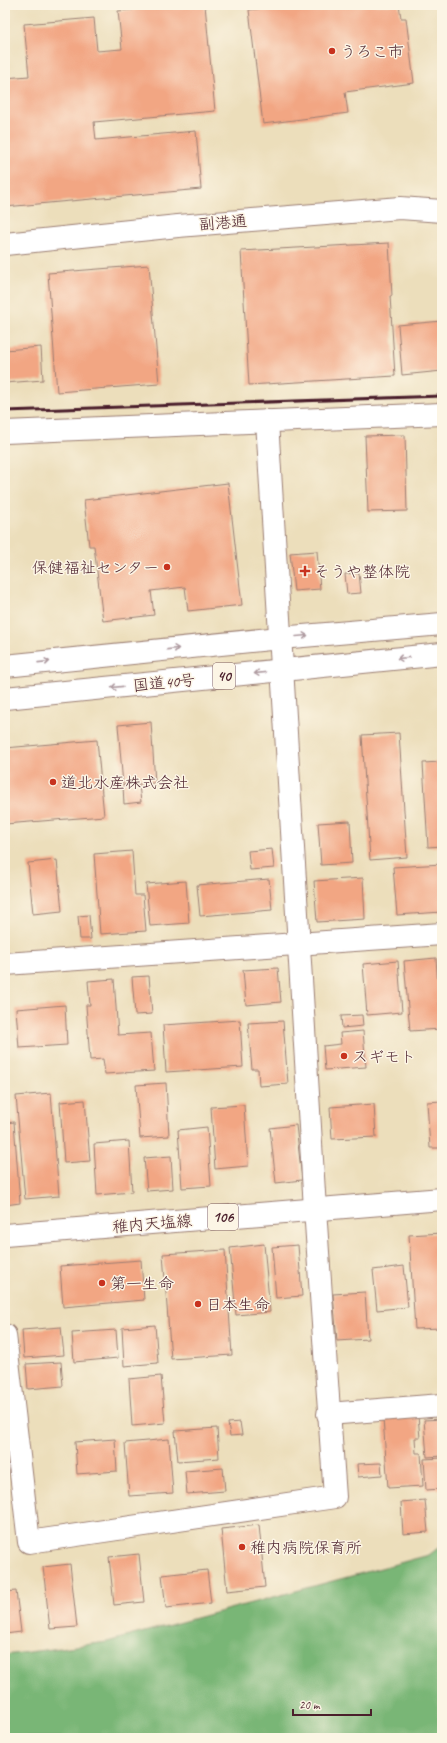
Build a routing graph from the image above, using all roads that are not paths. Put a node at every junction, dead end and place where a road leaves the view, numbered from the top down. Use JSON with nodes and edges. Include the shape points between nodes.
{"nodes":[{"id":1,"x":442,"y":211,"type":"edge"},
{"id":2,"x":5,"y":244,"type":"edge"},
{"id":3,"x":442,"y":414,"type":"edge"},
{"id":4,"x":268,"y":421,"type":"junction"},
{"id":5,"x":5,"y":432,"type":"edge"},
{"id":6,"x":442,"y":624,"type":"edge"},
{"id":7,"x":280,"y":638,"type":"junction"},
{"id":8,"x":442,"y":654,"type":"edge"},
{"id":9,"x":5,"y":666,"type":"edge"},
{"id":10,"x":282,"y":671,"type":"junction"},
{"id":11,"x":5,"y":698,"type":"edge"},
{"id":12,"x":442,"y":934,"type":"edge"},
{"id":13,"x":298,"y":944,"type":"junction"},
{"id":14,"x":5,"y":964,"type":"edge"},
{"id":15,"x":442,"y":1199,"type":"edge"},
{"id":16,"x":315,"y":1209,"type":"junction"},
{"id":17,"x":5,"y":1235,"type":"edge"},
{"id":18,"x":5,"y":1336,"type":"edge"},
{"id":19,"x":442,"y":1405,"type":"edge"},
{"id":20,"x":328,"y":1414,"type":"junction"}],
"edges":[{"from":1,"to":2,"type":"main road","name":"副港通","via":[[400,208],[178,226]]},
{"from":3,"to":4,"type":"main road"},
{"from":4,"to":5,"type":"main road"},
{"from":4,"to":7,"type":"main road"},
{"from":7,"to":6,"type":"main road","name":"国道40号","number":"40","one_way":true},
{"from":9,"to":7,"type":"main road","name":"国道40号","number":"40","one_way":true},
{"from":7,"to":10,"type":"main road"},
{"from":8,"to":10,"type":"main road","name":"国道40号","number":"40","one_way":true},
{"from":10,"to":11,"type":"main road","name":"国道40号","number":"40","one_way":true},
{"from":10,"to":13,"type":"main road"},
{"from":12,"to":13,"type":"main road"},
{"from":13,"to":14,"type":"main road"},
{"from":13,"to":16,"type":"main road"},
{"from":15,"to":16,"type":"main road","name":"稚内天塩線","number":"106"},
{"from":16,"to":17,"type":"main road","name":"稚内天塩線","number":"106"},
{"from":16,"to":20,"type":"main road"},
{"from":18,"to":20,"type":"main road","via":[[29,1542],[335,1498]]},
{"from":19,"to":20,"type":"main road"}]}
